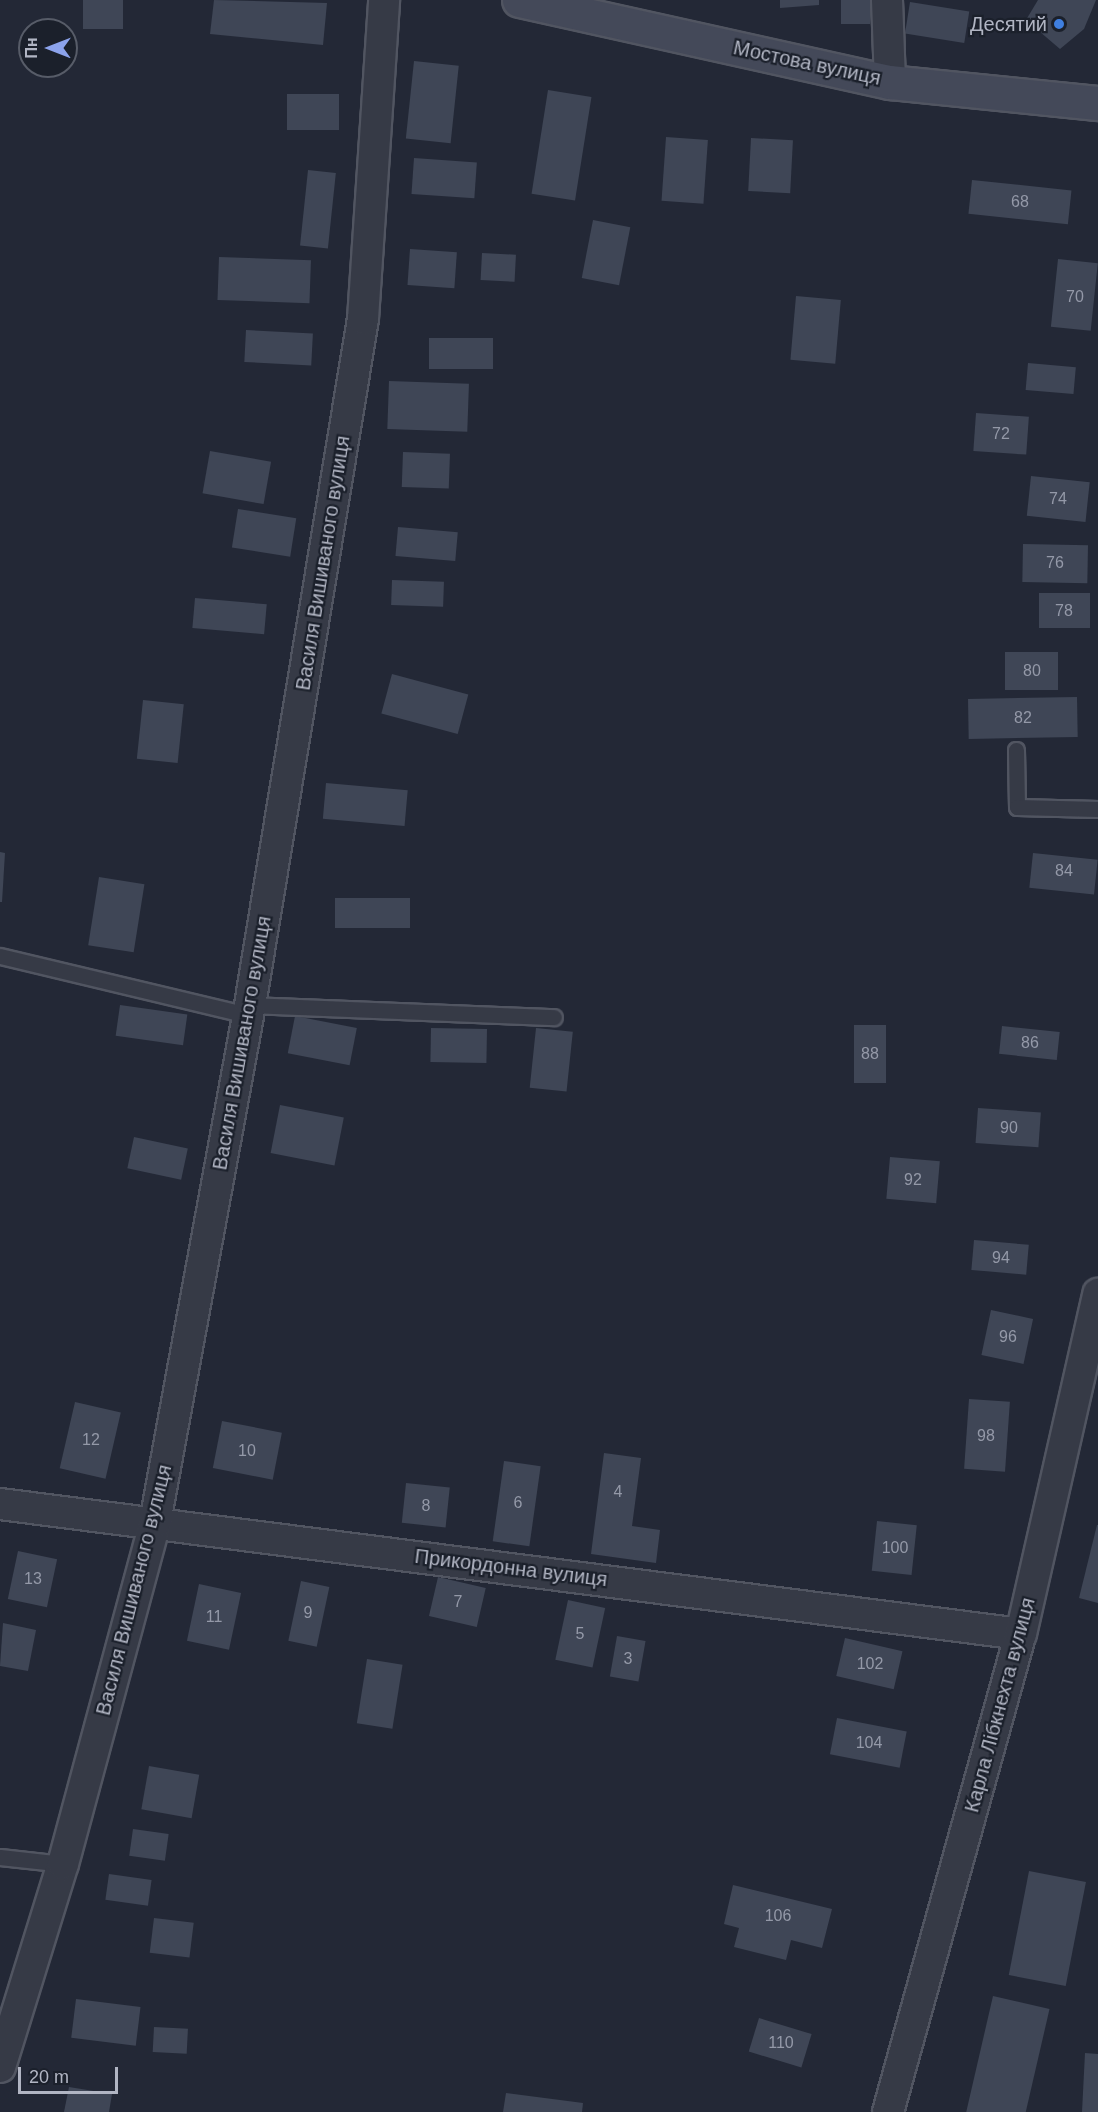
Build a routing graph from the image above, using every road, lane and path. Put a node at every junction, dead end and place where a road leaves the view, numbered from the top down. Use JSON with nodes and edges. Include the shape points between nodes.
{"nodes":[{"id":1,"x":384,"y":0,"type":"edge"},
{"id":2,"x":519,"y":0,"type":"edge"},
{"id":3,"x":887,"y":0,"type":"edge"},
{"id":4,"x":890,"y":81,"type":"junction"},
{"id":5,"x":1098,"y":103,"type":"edge"},
{"id":6,"x":1016,"y":750,"type":"dead end"},
{"id":7,"x":1098,"y":809,"type":"edge"},
{"id":8,"x":0,"y":956,"type":"edge"},
{"id":9,"x":249,"y":1010,"type":"junction"},
{"id":10,"x":554,"y":1017,"type":"dead end"},
{"id":11,"x":1098,"y":1294,"type":"edge"},
{"id":12,"x":0,"y":1504,"type":"edge"},
{"id":13,"x":155,"y":1522,"type":"junction"},
{"id":14,"x":1021,"y":1634,"type":"junction"},
{"id":15,"x":0,"y":1857,"type":"edge"},
{"id":16,"x":63,"y":1864,"type":"junction"},
{"id":17,"x":0,"y":2067,"type":"edge"},
{"id":18,"x":888,"y":2112,"type":"edge"}],
"edges":[{"from":1,"to":9,"type":"street","name":"Василя Вишиваного вулиця","via":[[363,319]]},
{"from":2,"to":4,"type":"street","name":"Мостова вулиця"},
{"from":3,"to":4,"type":"street"},
{"from":4,"to":5,"type":"street","name":"Мостова вулиця"},
{"from":6,"to":7,"type":"lane","via":[[1017,807]]},
{"from":8,"to":9,"type":"lane"},
{"from":9,"to":10,"type":"lane"},
{"from":9,"to":13,"type":"street","name":"Василя Вишиваного вулиця"},
{"from":11,"to":14,"type":"street","name":"Карла Лібкнехта вулиця"},
{"from":12,"to":13,"type":"street","name":"Прикордонна вулиця"},
{"from":13,"to":14,"type":"street","name":"Прикордонна вулиця"},
{"from":13,"to":16,"type":"street","name":"Василя Вишиваного вулиця"},
{"from":14,"to":18,"type":"street","name":"Карла Лібкнехта вулиця"},
{"from":15,"to":16,"type":"lane"},
{"from":16,"to":17,"type":"street","name":"Василя Вишиваного вулиця"}]}
